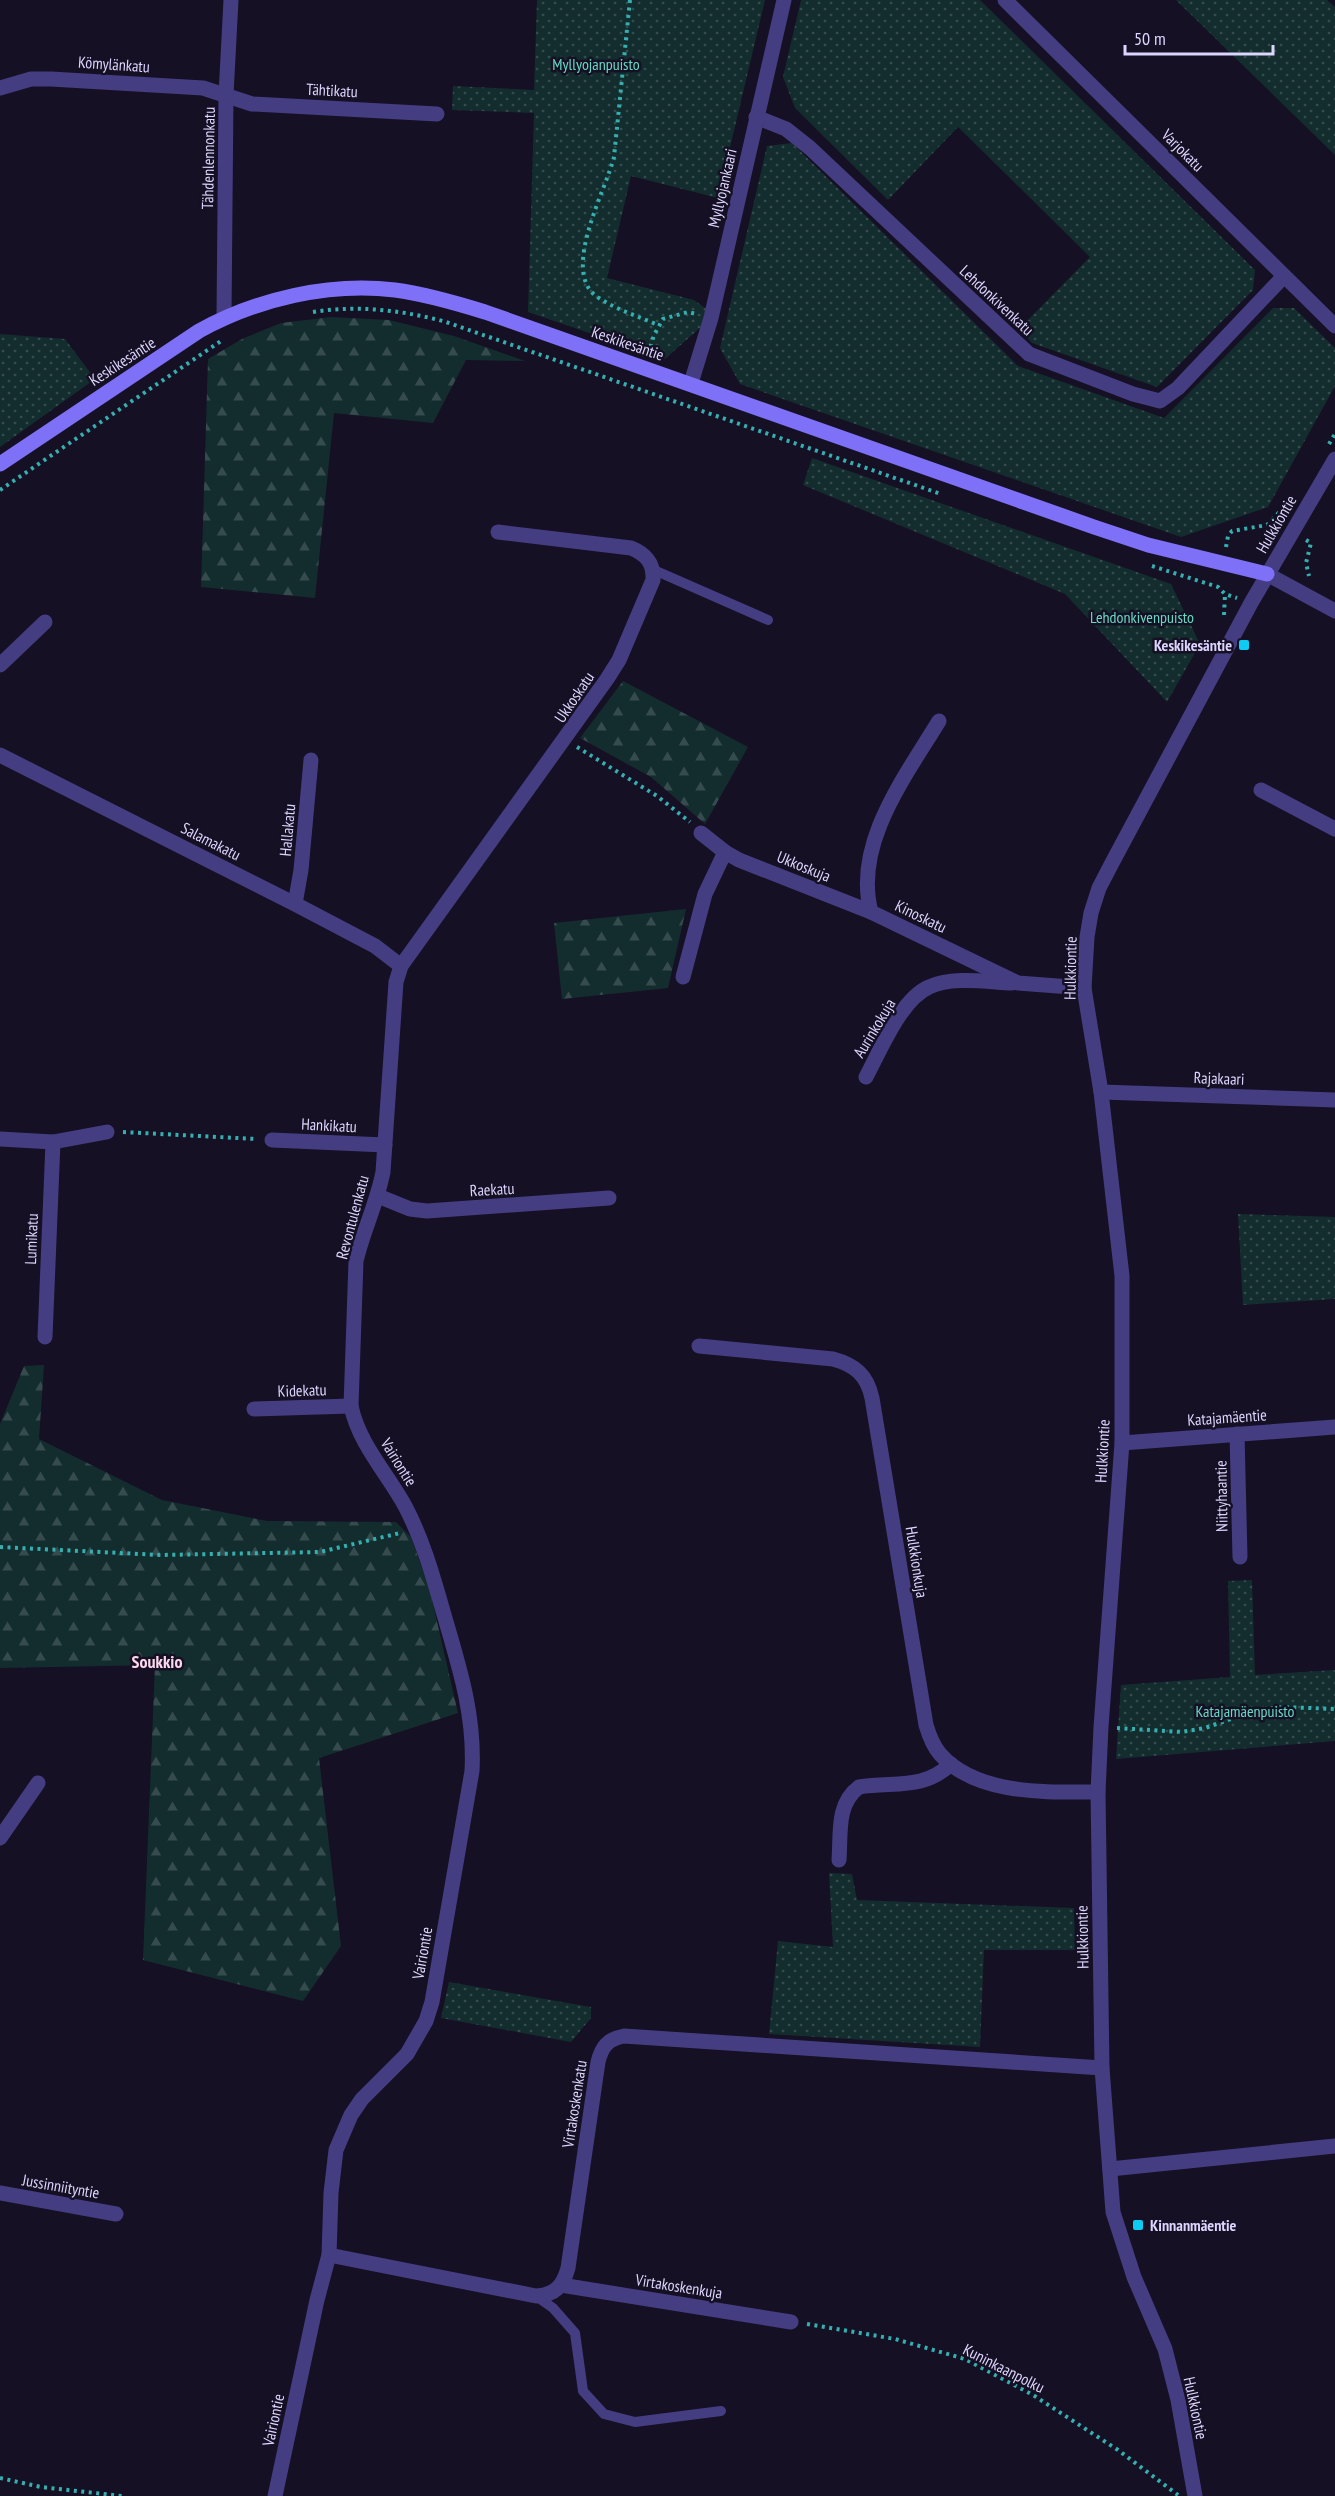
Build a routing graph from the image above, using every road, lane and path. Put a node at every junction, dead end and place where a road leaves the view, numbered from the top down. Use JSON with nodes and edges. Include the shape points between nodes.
{"nodes":[{"id":1,"x":231,"y":0,"type":"edge"},
{"id":2,"x":630,"y":0,"type":"edge"},
{"id":3,"x":784,"y":0,"type":"edge"},
{"id":4,"x":1005,"y":0,"type":"edge"},
{"id":5,"x":0,"y":88,"type":"edge"},
{"id":6,"x":226,"y":95,"type":"junction"},
{"id":7,"x":437,"y":114,"type":"dead end"},
{"id":8,"x":756,"y":117,"type":"junction"},
{"id":9,"x":1284,"y":276,"type":"junction"},
{"id":10,"x":311,"y":312,"type":"dead end"},
{"id":11,"x":224,"y":317,"type":"junction"},
{"id":12,"x":711,"y":318,"type":"junction"},
{"id":13,"x":658,"y":325,"type":"junction"},
{"id":14,"x":1335,"y":326,"type":"edge"},
{"id":15,"x":224,"y":339,"type":"dead end"},
{"id":16,"x":644,"y":368,"type":"junction"},
{"id":17,"x":691,"y":383,"type":"junction"},
{"id":18,"x":638,"y":390,"type":"junction"},
{"id":19,"x":1335,"y":434,"type":"edge"},
{"id":20,"x":1330,"y":455,"type":"edge"},
{"id":21,"x":0,"y":464,"type":"edge"},
{"id":22,"x":0,"y":490,"type":"edge"},
{"id":23,"x":943,"y":494,"type":"dead end"},
{"id":24,"x":1286,"y":505,"type":"dead end"},
{"id":25,"x":1270,"y":522,"type":"junction"},
{"id":26,"x":498,"y":532,"type":"dead end"},
{"id":27,"x":1292,"y":533,"type":"junction"},
{"id":28,"x":1228,"y":536,"type":"dead end"},
{"id":29,"x":1142,"y":562,"type":"dead end"},
{"id":30,"x":654,"y":570,"type":"junction"},
{"id":31,"x":1267,"y":574,"type":"junction"},
{"id":32,"x":1312,"y":582,"type":"dead end"},
{"id":33,"x":1251,"y":603,"type":"junction"},
{"id":34,"x":1335,"y":611,"type":"edge"},
{"id":35,"x":768,"y":620,"type":"dead end"},
{"id":36,"x":45,"y":621,"type":"dead end"},
{"id":37,"x":0,"y":665,"type":"edge"},
{"id":38,"x":939,"y":722,"type":"dead end"},
{"id":39,"x":566,"y":740,"type":"junction"},
{"id":40,"x":0,"y":755,"type":"edge"},
{"id":41,"x":311,"y":760,"type":"dead end"},
{"id":42,"x":1261,"y":790,"type":"dead end"},
{"id":43,"x":1335,"y":829,"type":"edge"},
{"id":44,"x":701,"y":833,"type":"joint"},
{"id":45,"x":725,"y":852,"type":"junction"},
{"id":46,"x":295,"y":904,"type":"junction"},
{"id":47,"x":872,"y":912,"type":"junction"},
{"id":48,"x":401,"y":966,"type":"junction"},
{"id":49,"x":684,"y":977,"type":"dead end"},
{"id":50,"x":1018,"y":983,"type":"junction"},
{"id":51,"x":1084,"y":988,"type":"junction"},
{"id":52,"x":866,"y":1077,"type":"dead end"},
{"id":53,"x":1101,"y":1092,"type":"junction"},
{"id":54,"x":1335,"y":1100,"type":"edge"},
{"id":55,"x":107,"y":1132,"type":"joint"},
{"id":56,"x":0,"y":1139,"type":"edge"},
{"id":57,"x":272,"y":1140,"type":"joint"},
{"id":58,"x":53,"y":1142,"type":"junction"},
{"id":59,"x":385,"y":1145,"type":"junction"},
{"id":60,"x":378,"y":1196,"type":"junction"},
{"id":61,"x":609,"y":1198,"type":"dead end"},
{"id":62,"x":45,"y":1337,"type":"dead end"},
{"id":63,"x":699,"y":1346,"type":"dead end"},
{"id":64,"x":351,"y":1406,"type":"junction"},
{"id":65,"x":254,"y":1409,"type":"dead end"},
{"id":66,"x":1335,"y":1427,"type":"edge"},
{"id":67,"x":1237,"y":1434,"type":"junction"},
{"id":68,"x":1122,"y":1443,"type":"junction"},
{"id":69,"x":416,"y":1529,"type":"junction"},
{"id":70,"x":0,"y":1547,"type":"edge"},
{"id":71,"x":1240,"y":1557,"type":"dead end"},
{"id":72,"x":1335,"y":1709,"type":"edge"},
{"id":73,"x":1101,"y":1727,"type":"junction"},
{"id":74,"x":951,"y":1764,"type":"junction"},
{"id":75,"x":38,"y":1783,"type":"dead end"},
{"id":76,"x":1098,"y":1792,"type":"junction"},
{"id":77,"x":0,"y":1838,"type":"edge"},
{"id":78,"x":839,"y":1860,"type":"dead end"},
{"id":79,"x":1102,"y":2068,"type":"junction"},
{"id":80,"x":1335,"y":2146,"type":"edge"},
{"id":81,"x":1110,"y":2169,"type":"junction"},
{"id":82,"x":0,"y":2193,"type":"edge"},
{"id":83,"x":116,"y":2214,"type":"dead end"},
{"id":84,"x":330,"y":2255,"type":"junction"},
{"id":85,"x":561,"y":2285,"type":"junction"},
{"id":86,"x":536,"y":2296,"type":"junction"},
{"id":87,"x":792,"y":2322,"type":"joint"},
{"id":88,"x":721,"y":2411,"type":"dead end"},
{"id":89,"x":0,"y":2478,"type":"edge"},
{"id":90,"x":122,"y":2496,"type":"edge"},
{"id":91,"x":275,"y":2496,"type":"edge"},
{"id":92,"x":1179,"y":2496,"type":"edge"},
{"id":93,"x":1195,"y":2496,"type":"edge"}],
"edges":[{"from":1,"to":6,"type":"street","name":"Tähdenlennonkatu"},
{"from":2,"to":13,"type":"path","via":[[614,157],[582,260],[584,279],[594,294]]},
{"from":3,"to":8,"type":"street","name":"Myllyojankaari"},
{"from":4,"to":9,"type":"street","name":"Varjokatu"},
{"from":5,"to":6,"type":"street","name":"Kömylänkatu","via":[[31,79],[51,79],[202,88]]},
{"from":6,"to":7,"type":"street","name":"Tähtikatu","via":[[252,104]]},
{"from":6,"to":11,"type":"street","name":"Tähdenlennonkatu"},
{"from":8,"to":9,"type":"street","name":"Lehdonkivenkatu","via":[[786,129],[810,148],[1029,354],[1133,394],[1160,401],[1178,388]]},
{"from":8,"to":12,"type":"street","name":"Myllyojankaari"},
{"from":9,"to":14,"type":"street","name":"Varjokatu"},
{"from":10,"to":18,"type":"path","via":[[360,308],[416,314]]},
{"from":11,"to":16,"type":"street","name":"Keskikesäntie","via":[[308,293],[394,290],[485,312]]},
{"from":11,"to":21,"type":"street","name":"Keskikesäntie"},
{"from":12,"to":13,"type":"path","via":[[688,312],[663,319]]},
{"from":12,"to":17,"type":"street","name":"Myllyojankaari"},
{"from":13,"to":16,"type":"path"},
{"from":15,"to":22,"type":"path"},
{"from":16,"to":17,"type":"street","name":"Keskikesäntie"},
{"from":16,"to":18,"type":"path"},
{"from":17,"to":31,"type":"street","name":"Keskikesäntie","via":[[1105,531]]},
{"from":18,"to":23,"type":"path"},
{"from":19,"to":20,"type":"path"},
{"from":20,"to":27,"type":"street","name":"Hulkkiontie"},
{"from":24,"to":25,"type":"path"},
{"from":25,"to":27,"type":"path"},
{"from":25,"to":28,"type":"path","via":[[1238,529]]},
{"from":26,"to":30,"type":"street","via":[[624,546],[641,552]]},
{"from":27,"to":31,"type":"street","name":"Hulkkiontie"},
{"from":27,"to":32,"type":"path","via":[[1311,543],[1306,563]]},
{"from":29,"to":33,"type":"path","via":[[1218,587]]},
{"from":30,"to":35,"type":"lane"},
{"from":30,"to":39,"type":"street","name":"Ukkoskatu","via":[[650,591],[619,660]]},
{"from":31,"to":33,"type":"street","name":"Hulkkiontie"},
{"from":31,"to":34,"type":"street"},
{"from":33,"to":51,"type":"street","name":"Hulkkiontie","via":[[1099,888],[1087,937]]},
{"from":36,"to":37,"type":"street"},
{"from":38,"to":47,"type":"street","name":"Kinoskatu","via":[[897,789],[872,850],[866,894]]},
{"from":39,"to":44,"type":"path","via":[[657,796]]},
{"from":39,"to":48,"type":"street","name":"Ukkoskatu"},
{"from":40,"to":46,"type":"street","name":"Salamakatu"},
{"from":41,"to":46,"type":"street","name":"Hallakatu"},
{"from":42,"to":43,"type":"street"},
{"from":44,"to":45,"type":"street","name":"Ukkoskuja"},
{"from":45,"to":47,"type":"street","name":"Ukkoskuja"},
{"from":45,"to":49,"type":"street","via":[[705,894]]},
{"from":46,"to":48,"type":"street","name":"Salamakatu","via":[[375,946]]},
{"from":47,"to":50,"type":"street","name":"Kinoskatu"},
{"from":48,"to":59,"type":"street","name":"Revontulenkatu","via":[[394,1000]]},
{"from":50,"to":51,"type":"street","name":"Kinoskatu"},
{"from":50,"to":52,"type":"street","name":"Aurinkokuja","via":[[949,982],[928,987],[912,999],[898,1018]]},
{"from":51,"to":53,"type":"street","name":"Hulkkiontie"},
{"from":53,"to":54,"type":"street","name":"Rajakaari"},
{"from":53,"to":68,"type":"street","name":"Hulkkiontie","via":[[1122,1276]]},
{"from":55,"to":57,"type":"path"},
{"from":55,"to":58,"type":"street"},
{"from":56,"to":58,"type":"street"},
{"from":57,"to":59,"type":"street","name":"Hankikatu"},
{"from":58,"to":62,"type":"street","name":"Lumikatu"},
{"from":59,"to":60,"type":"street","name":"Revontulenkatu"},
{"from":60,"to":61,"type":"street","name":"Raekatu","via":[[410,1209],[427,1211]]},
{"from":60,"to":64,"type":"street","name":"Revontulenkatu","via":[[356,1261]]},
{"from":63,"to":74,"type":"street","name":"Hulkkionkuja","via":[[833,1359],[848,1363],[868,1384],[926,1725],[939,1754]]},
{"from":64,"to":65,"type":"street","name":"Kidekatu"},
{"from":64,"to":69,"type":"street","name":"Vairiontie","via":[[363,1440]]},
{"from":66,"to":67,"type":"street","name":"Katajamäentie"},
{"from":67,"to":68,"type":"street","name":"Katajamäentie"},
{"from":67,"to":71,"type":"street","name":"Niittyhaantie"},
{"from":68,"to":73,"type":"street","name":"Hulkkiontie"},
{"from":69,"to":70,"type":"path","via":[[320,1552],[160,1555]]},
{"from":69,"to":84,"type":"street","name":"Vairiontie","via":[[468,1699],[472,1771],[432,2002],[407,2054],[362,2099],[343,2132],[333,2170]]},
{"from":72,"to":73,"type":"path","via":[[1256,1710],[1182,1732]]},
{"from":73,"to":76,"type":"street","name":"Hulkkiontie"},
{"from":74,"to":76,"type":"street","name":"Hulkkionkuja","via":[[980,1779],[1018,1790]]},
{"from":74,"to":78,"type":"street","via":[[926,1781],[859,1787],[850,1794],[842,1812]]},
{"from":75,"to":77,"type":"street"},
{"from":76,"to":79,"type":"street","name":"Hulkkiontie"},
{"from":79,"to":81,"type":"street","name":"Hulkkiontie"},
{"from":79,"to":85,"type":"street","name":"Virtakoskenkatu","via":[[614,2038],[606,2043],[598,2062],[568,2268]]},
{"from":80,"to":81,"type":"street"},
{"from":81,"to":93,"type":"street","name":"Hulkkiontie","via":[[1113,2212],[1167,2359]]},
{"from":82,"to":83,"type":"street","name":"Jussinniityntie"},
{"from":84,"to":86,"type":"street"},
{"from":84,"to":91,"type":"street","name":"Vairiontie"},
{"from":85,"to":86,"type":"street","via":[[548,2295]]},
{"from":85,"to":87,"type":"street","name":"Virtakoskenkuja"},
{"from":86,"to":88,"type":"lane","via":[[575,2332],[583,2391],[604,2414],[635,2422]]},
{"from":87,"to":92,"type":"path","name":"Kuninkaanpolku","via":[[895,2339],[965,2359],[1032,2395],[1118,2450]]},
{"from":89,"to":90,"type":"path"}]}
